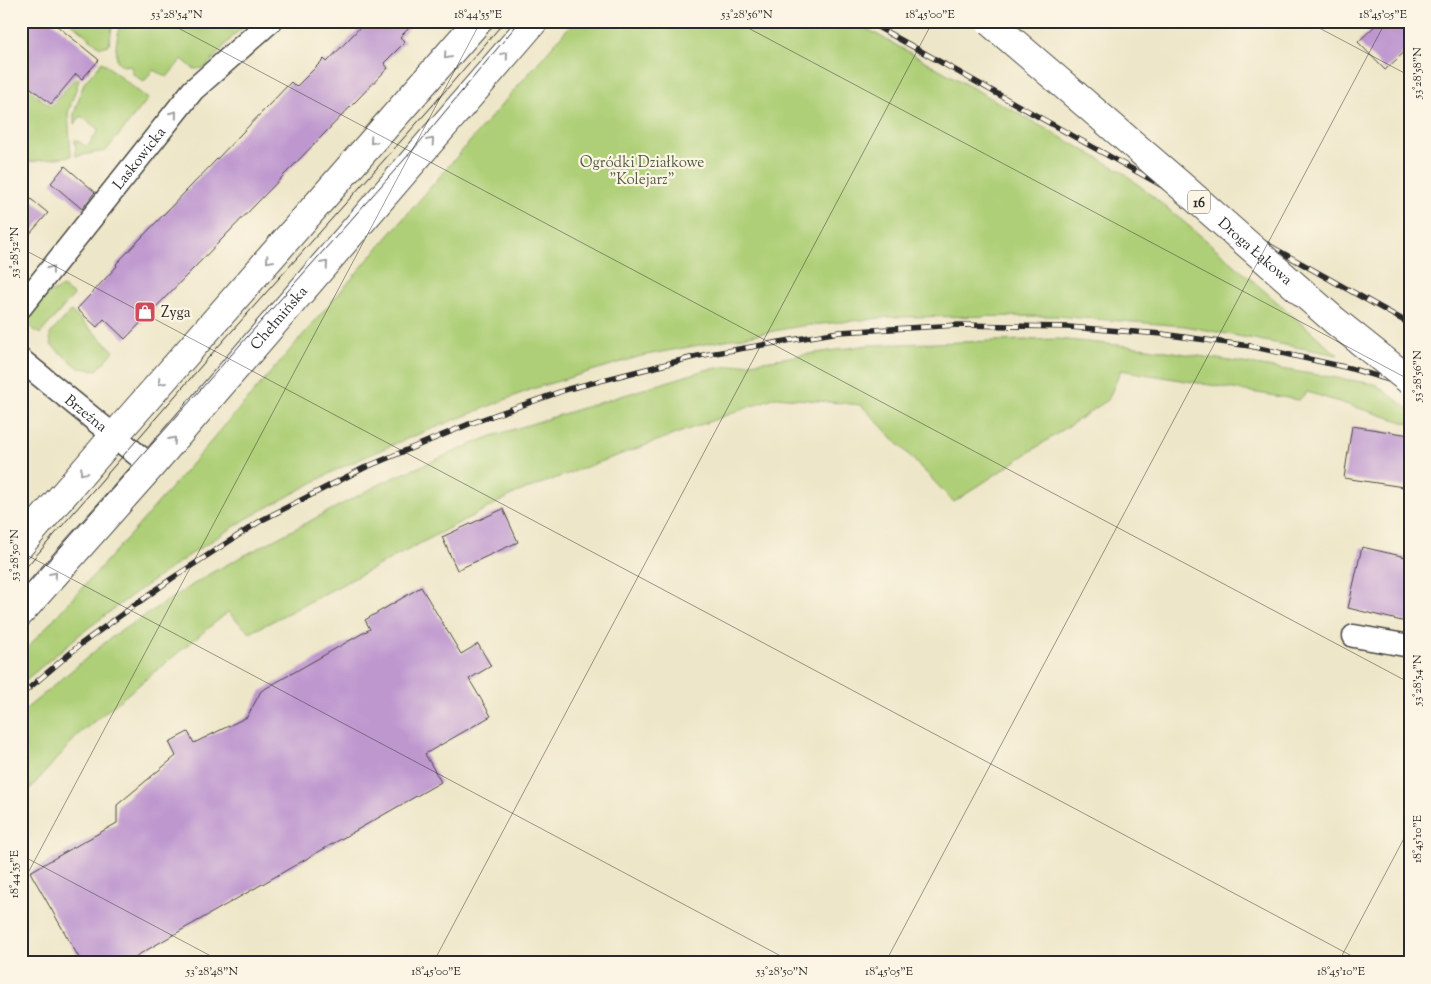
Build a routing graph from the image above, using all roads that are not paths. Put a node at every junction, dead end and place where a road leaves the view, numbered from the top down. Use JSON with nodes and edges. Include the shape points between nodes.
{"nodes":[{"id":1,"x":271,"y":21,"type":"edge"},
{"id":2,"x":478,"y":21,"type":"edge"},
{"id":3,"x":534,"y":21,"type":"edge"},
{"id":4,"x":990,"y":21,"type":"edge"},
{"id":5,"x":21,"y":307,"type":"edge"},
{"id":6,"x":21,"y":360,"type":"edge"},
{"id":7,"x":1410,"y":381,"type":"edge"},
{"id":8,"x":115,"y":435,"type":"junction"},
{"id":9,"x":151,"y":466,"type":"junction"},
{"id":10,"x":21,"y":544,"type":"edge"},
{"id":11,"x":21,"y":612,"type":"edge"},
{"id":12,"x":1354,"y":636,"type":"dead end"},
{"id":13,"x":1410,"y":646,"type":"edge"}],
"edges":[{"from":5,"to":1,"type":"street","name":"Laskowicka","one_way":true,"via":[[193,90]]},
{"from":2,"to":8,"type":"main road","one_way":true},
{"from":9,"to":3,"type":"main road","name":"Chełmińska","one_way":true},
{"from":4,"to":7,"type":"main road","name":"Droga Łąkowa","number":"16","bridge":true,"via":[[1335,321]]},
{"from":6,"to":8,"type":"street","name":"Brzeźna"},
{"from":8,"to":9,"type":"street","name":"Brzeźna"},
{"from":8,"to":10,"type":"main road","one_way":true},
{"from":11,"to":9,"type":"main road","name":"Chełmińska","one_way":true},
{"from":12,"to":13,"type":"street"}]}
